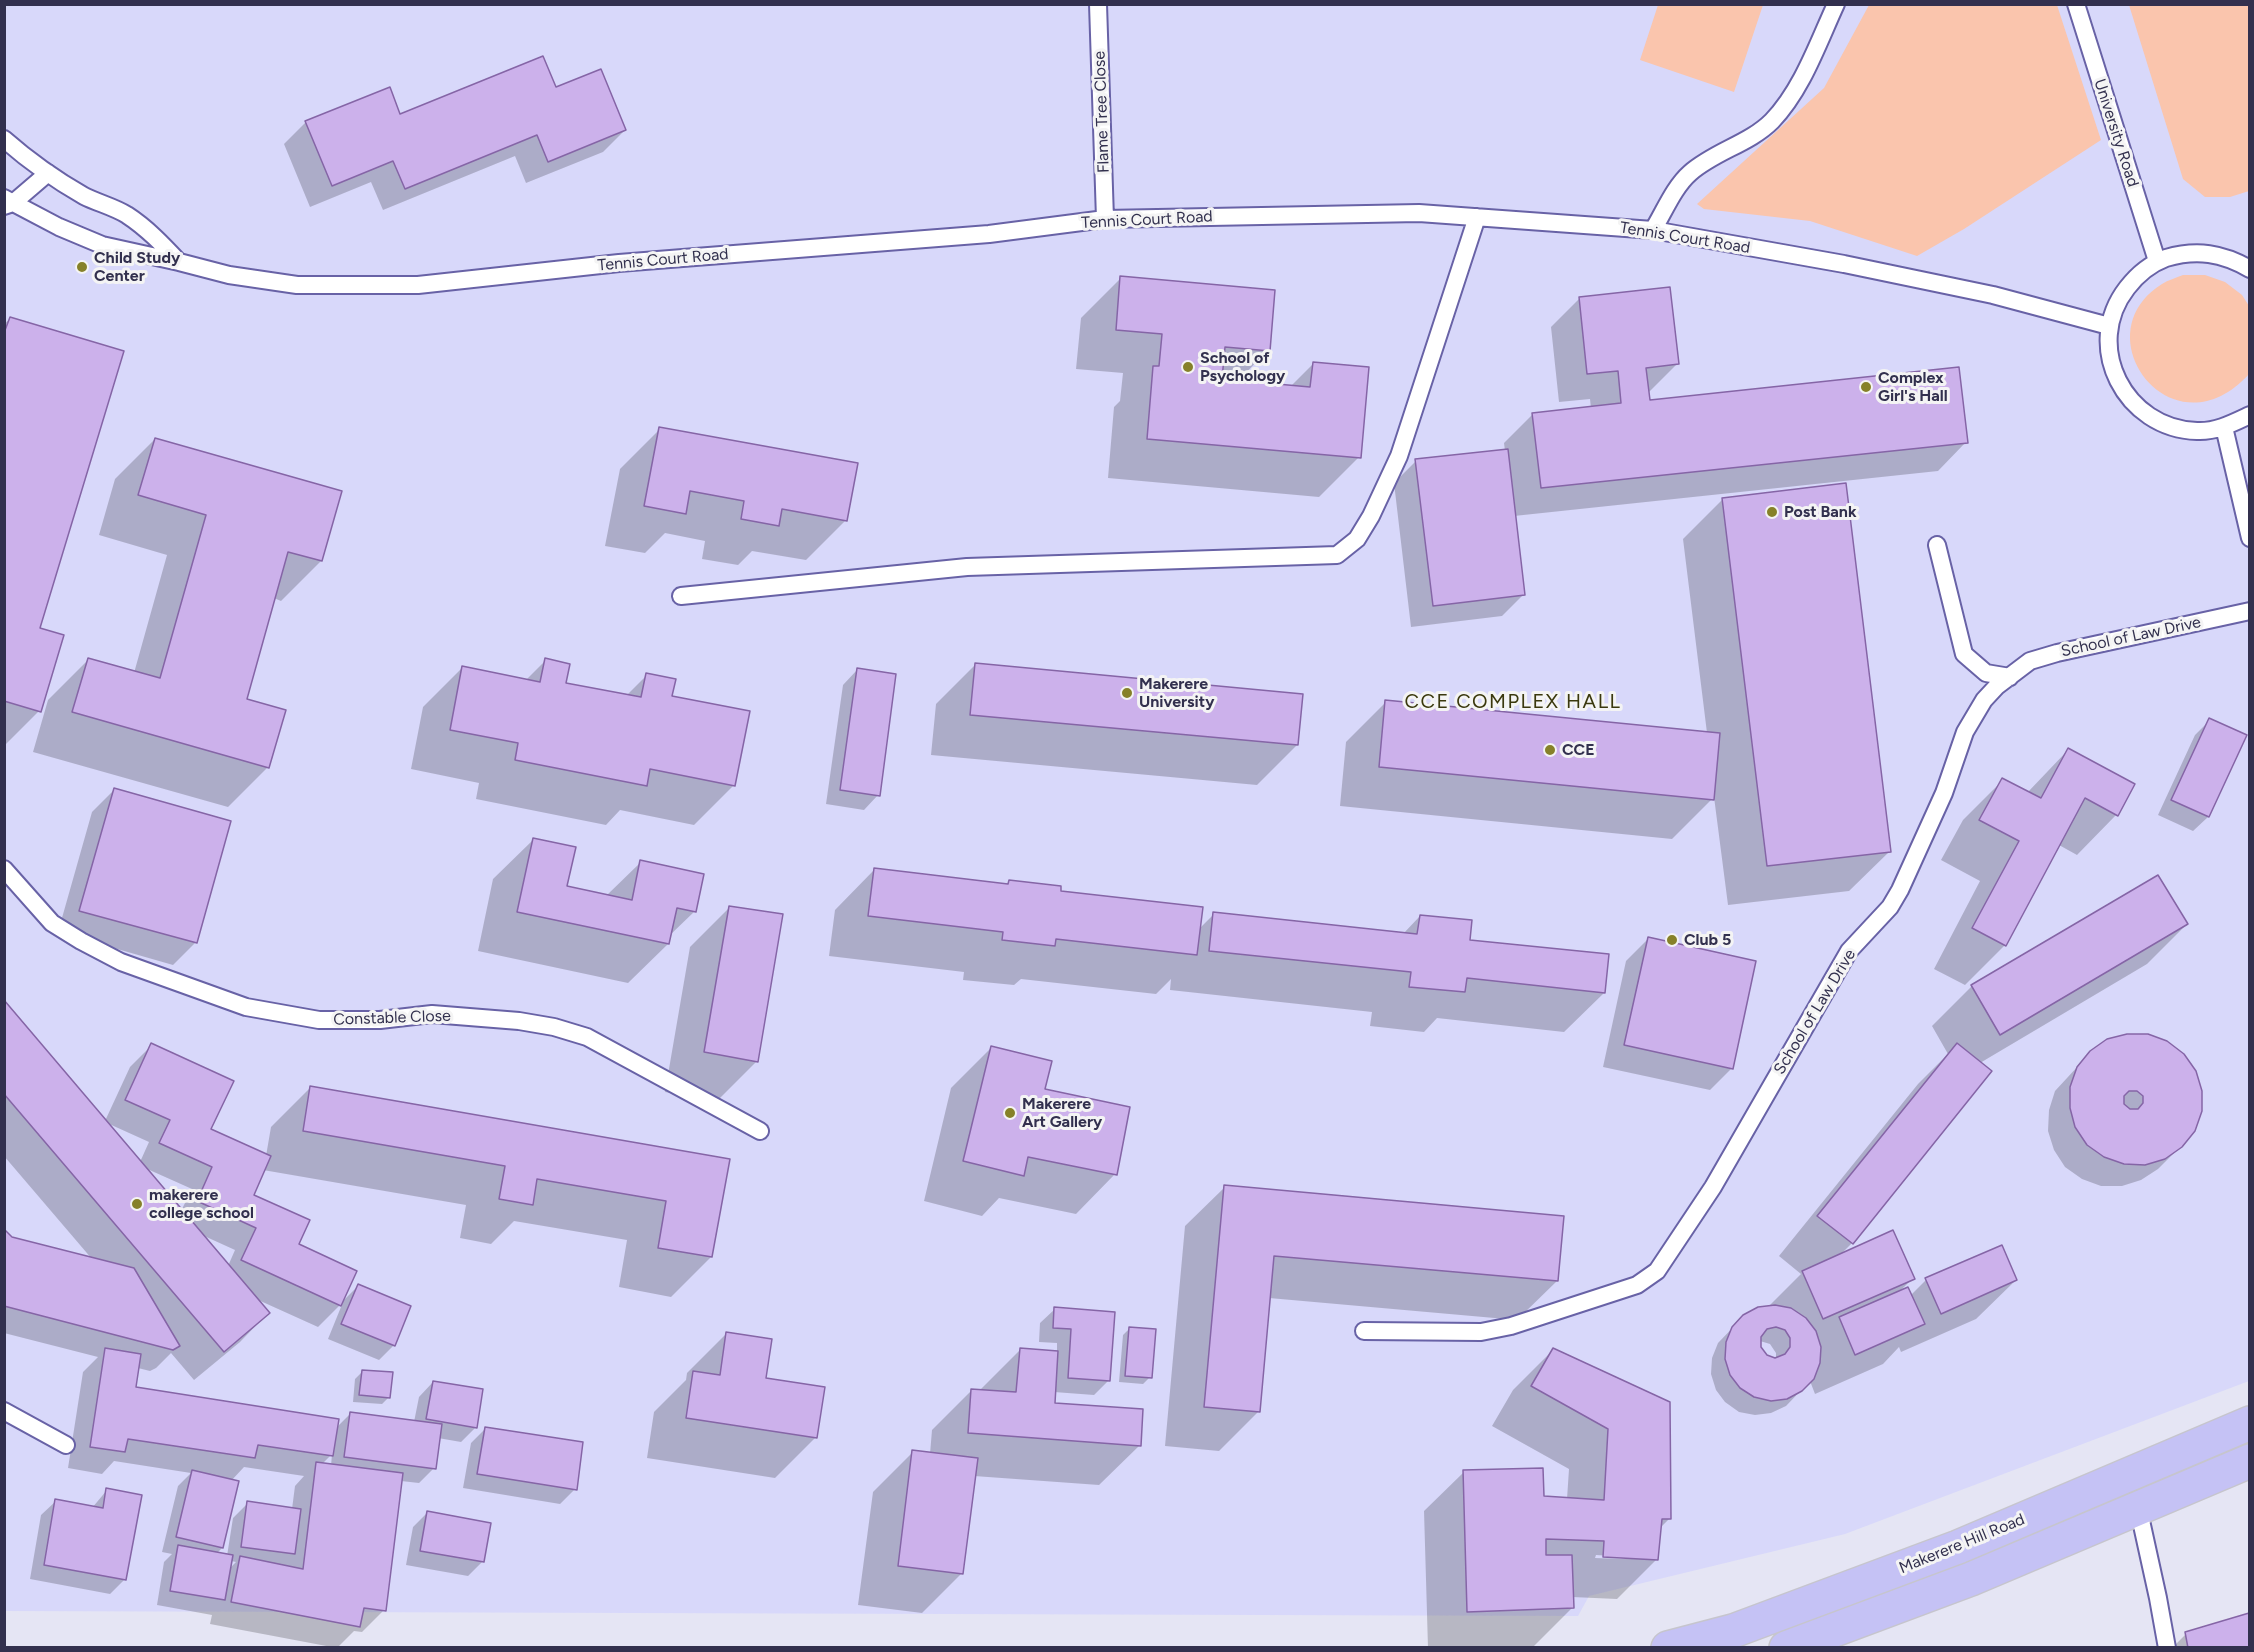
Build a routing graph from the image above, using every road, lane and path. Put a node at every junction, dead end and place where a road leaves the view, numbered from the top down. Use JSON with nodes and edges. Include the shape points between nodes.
{"nodes":[{"id":1,"x":1098,"y":4,"type":"edge"},
{"id":2,"x":1836,"y":4,"type":"edge"},
{"id":3,"x":2076,"y":4,"type":"edge"},
{"id":4,"x":4,"y":139,"type":"edge"},
{"id":5,"x":48,"y":173,"type":"junction"},
{"id":6,"x":7,"y":202,"type":"edge"},
{"id":7,"x":1477,"y":217,"type":"junction"},
{"id":8,"x":1105,"y":219,"type":"junction"},
{"id":9,"x":1653,"y":230,"type":"junction"},
{"id":10,"x":2157,"y":261,"type":"junction"},
{"id":11,"x":179,"y":262,"type":"junction"},
{"id":12,"x":2250,"y":269,"type":"edge"},
{"id":13,"x":2109,"y":326,"type":"junction"},
{"id":14,"x":2249,"y":416,"type":"edge"},
{"id":15,"x":2224,"y":427,"type":"junction"},
{"id":16,"x":2250,"y":538,"type":"edge"},
{"id":17,"x":1936,"y":545,"type":"dead end"},
{"id":18,"x":681,"y":596,"type":"dead end"},
{"id":19,"x":2250,"y":611,"type":"edge"},
{"id":20,"x":2010,"y":677,"type":"junction"},
{"id":21,"x":4,"y":869,"type":"edge"},
{"id":22,"x":760,"y":1131,"type":"dead end"},
{"id":23,"x":1364,"y":1331,"type":"dead end"},
{"id":24,"x":4,"y":1411,"type":"edge"},
{"id":25,"x":2250,"y":1423,"type":"edge"},
{"id":26,"x":66,"y":1445,"type":"dead end"},
{"id":27,"x":2250,"y":1461,"type":"edge"},
{"id":28,"x":2138,"y":1507,"type":"junction"},
{"id":29,"x":1668,"y":1647,"type":"edge"},
{"id":30,"x":1786,"y":1647,"type":"edge"},
{"id":31,"x":2167,"y":1647,"type":"edge"}],
"edges":[{"from":1,"to":8,"type":"lane","name":"Flame Tree Close"},
{"from":2,"to":9,"type":"lane","via":[[1808,66],[1784,106],[1760,131],[1689,174]]},
{"from":3,"to":10,"type":"lane","name":"University Road"},
{"from":4,"to":5,"type":"lane"},
{"from":5,"to":6,"type":"lane"},
{"from":5,"to":11,"type":"lane","via":[[86,197],[127,215],[156,237]]},
{"from":6,"to":11,"type":"lane","name":"Tennis Court Road","via":[[102,245]]},
{"from":7,"to":8,"type":"lane","name":"Tennis Court Road","via":[[1419,213]]},
{"from":7,"to":9,"type":"lane","name":"Tennis Court Road"},
{"from":7,"to":18,"type":"lane","via":[[1399,456],[1357,539],[1337,555],[967,567]]},
{"from":8,"to":11,"type":"lane","name":"Tennis Court Road","via":[[989,234],[619,263],[418,285],[297,285],[229,275]]},
{"from":9,"to":13,"type":"lane","name":"Tennis Court Road","via":[[1993,295]]},
{"from":10,"to":12,"type":"lane","via":[[2206,252],[2231,258]]},
{"from":10,"to":13,"type":"lane","via":[[2134,278],[2118,299]]},
{"from":13,"to":15,"type":"lane","via":[[2109,352],[2116,377],[2129,399],[2148,416],[2172,427],[2198,431]]},
{"from":14,"to":15,"type":"lane"},
{"from":15,"to":16,"type":"lane"},
{"from":17,"to":20,"type":"lane","via":[[1964,654],[1986,673]]},
{"from":19,"to":20,"type":"lane","name":"School of Law Drive","via":[[2057,653],[2030,661]]},
{"from":20,"to":23,"type":"lane","name":"School of Law Drive","via":[[1983,700],[1965,732],[1944,793],[1890,907],[1849,951],[1713,1187],[1657,1271],[1637,1285],[1511,1326],[1481,1332]]},
{"from":21,"to":22,"type":"lane","name":"Constable Close","via":[[51,923],[81,941],[121,962],[246,1007],[319,1020],[380,1020],[432,1014],[554,1028],[587,1038]]},
{"from":24,"to":26,"type":"lane"},
{"from":25,"to":29,"type":"main road","name":"Makerere Hill Road","via":[[1958,1547],[1733,1631]]},
{"from":27,"to":28,"type":"main road","name":"Makerere Hill Road"},
{"from":28,"to":30,"type":"main road","name":"Makerere Hill Road","via":[[1971,1579]]},
{"from":28,"to":31,"type":"lane"}]}
